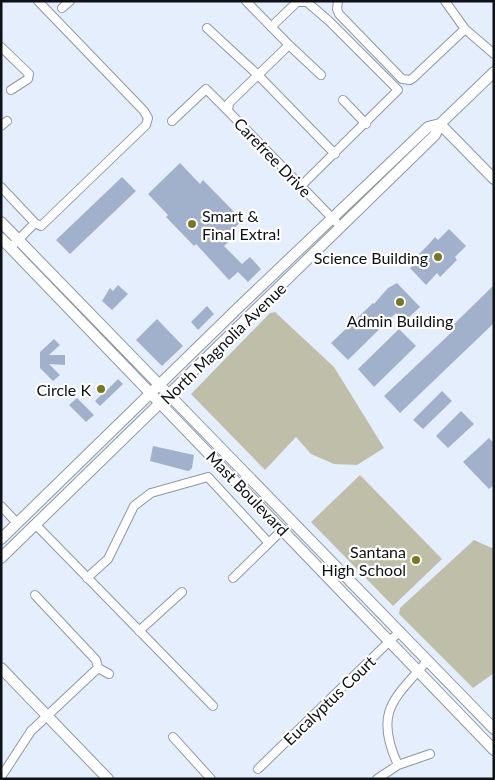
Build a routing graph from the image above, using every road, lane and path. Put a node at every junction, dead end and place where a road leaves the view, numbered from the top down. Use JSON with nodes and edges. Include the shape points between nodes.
{"nodes":[{"id":1,"x":38,"y":1,"type":"edge"},
{"id":2,"x":70,"y":1,"type":"edge"},
{"id":3,"x":246,"y":1,"type":"edge"},
{"id":4,"x":338,"y":1,"type":"edge"},
{"id":5,"x":445,"y":1,"type":"edge"},
{"id":6,"x":62,"y":8,"type":"dead end"},
{"id":7,"x":271,"y":27,"type":"junction"},
{"id":8,"x":206,"y":28,"type":"dead end"},
{"id":9,"x":465,"y":29,"type":"junction"},
{"id":10,"x":289,"y":45,"type":"junction"},
{"id":11,"x":1,"y":47,"type":"edge"},
{"id":12,"x":494,"y":54,"type":"edge"},
{"id":13,"x":494,"y":72,"type":"edge"},
{"id":14,"x":258,"y":75,"type":"junction"},
{"id":15,"x":321,"y":75,"type":"dead end"},
{"id":16,"x":11,"y":90,"type":"dead end"},
{"id":17,"x":343,"y":100,"type":"dead end"},
{"id":18,"x":228,"y":111,"type":"junction"},
{"id":19,"x":172,"y":121,"type":"dead end"},
{"id":20,"x":366,"y":124,"type":"junction"},
{"id":21,"x":440,"y":124,"type":"junction"},
{"id":22,"x":335,"y":154,"type":"junction"},
{"id":23,"x":494,"y":179,"type":"edge"},
{"id":24,"x":301,"y":186,"type":"junction"},
{"id":25,"x":1,"y":187,"type":"edge"},
{"id":26,"x":333,"y":218,"type":"junction"},
{"id":27,"x":1,"y":222,"type":"edge"},
{"id":28,"x":35,"y":223,"type":"junction"},
{"id":29,"x":342,"y":227,"type":"junction"},
{"id":30,"x":1,"y":238,"type":"edge"},
{"id":31,"x":15,"y":244,"type":"junction"},
{"id":32,"x":160,"y":385,"type":"junction"},
{"id":33,"x":151,"y":393,"type":"junction"},
{"id":34,"x":170,"y":394,"type":"junction"},
{"id":35,"x":161,"y":403,"type":"junction"},
{"id":36,"x":1,"y":506,"type":"edge"},
{"id":37,"x":17,"y":523,"type":"junction"},
{"id":38,"x":36,"y":524,"type":"junction"},
{"id":39,"x":283,"y":529,"type":"junction"},
{"id":40,"x":1,"y":539,"type":"edge"},
{"id":41,"x":269,"y":543,"type":"junction"},
{"id":42,"x":1,"y":552,"type":"edge"},
{"id":43,"x":1,"y":558,"type":"edge"},
{"id":44,"x":87,"y":578,"type":"junction"},
{"id":45,"x":233,"y":578,"type":"dead end"},
{"id":46,"x":182,"y":592,"type":"dead end"},
{"id":47,"x":35,"y":595,"type":"dead end"},
{"id":48,"x":139,"y":631,"type":"junction"},
{"id":49,"x":400,"y":631,"type":"junction"},
{"id":50,"x":390,"y":640,"type":"junction"},
{"id":51,"x":428,"y":660,"type":"junction"},
{"id":52,"x":1,"y":668,"type":"edge"},
{"id":53,"x":98,"y":668,"type":"junction"},
{"id":54,"x":419,"y":671,"type":"junction"},
{"id":55,"x":109,"y":674,"type":"dead end"},
{"id":56,"x":213,"y":706,"type":"dead end"},
{"id":57,"x":48,"y":715,"type":"junction"},
{"id":58,"x":494,"y":729,"type":"edge"},
{"id":59,"x":172,"y":737,"type":"dead end"},
{"id":60,"x":494,"y":750,"type":"edge"},
{"id":61,"x":430,"y":754,"type":"dead end"},
{"id":62,"x":398,"y":765,"type":"junction"},
{"id":63,"x":258,"y":769,"type":"dead end"},
{"id":64,"x":1,"y":777,"type":"edge"},
{"id":65,"x":108,"y":779,"type":"edge"},
{"id":66,"x":211,"y":779,"type":"edge"},
{"id":67,"x":377,"y":779,"type":"edge"}],
"edges":[{"from":1,"to":28,"type":"street","via":[[148,118],[146,125],[41,226]]},
{"from":2,"to":6,"type":"street"},
{"from":3,"to":7,"type":"street"},
{"from":4,"to":9,"type":"street","via":[[339,14],[402,78],[410,80]]},
{"from":5,"to":9,"type":"street"},
{"from":7,"to":10,"type":"street"},
{"from":7,"to":20,"type":"street","via":[[297,2],[307,2],[330,20],[398,90]]},
{"from":8,"to":14,"type":"street"},
{"from":9,"to":12,"type":"street"},
{"from":10,"to":14,"type":"street","name":"Carefree Drive"},
{"from":10,"to":15,"type":"street"},
{"from":11,"to":16,"type":"street","via":[[29,74],[28,79]]},
{"from":13,"to":21,"type":"main road","name":"North Magnolia Avenue"},
{"from":14,"to":18,"type":"street","name":"Carefree Drive","via":[[228,104]]},
{"from":14,"to":22,"type":"street"},
{"from":17,"to":20,"type":"street"},
{"from":18,"to":19,"type":"street","via":[[206,89]]},
{"from":18,"to":24,"type":"street","name":"Carefree Drive"},
{"from":20,"to":22,"type":"street"},
{"from":21,"to":23,"type":"main road"},
{"from":21,"to":26,"type":"main road","name":"North Magnolia Avenue","via":[[428,127]]},
{"from":21,"to":29,"type":"main road","name":"North Magnolia Avenue","via":[[435,135]]},
{"from":22,"to":24,"type":"street"},
{"from":24,"to":26,"type":"street","name":"Carefree Drive"},
{"from":25,"to":28,"type":"street"},
{"from":26,"to":29,"type":"street","name":"Carefree Drive"},
{"from":26,"to":32,"type":"main road","name":"North Magnolia Avenue"},
{"from":27,"to":31,"type":"main road","name":"Mast Boulevard"},
{"from":28,"to":31,"type":"street"},
{"from":29,"to":34,"type":"main road","name":"North Magnolia Avenue"},
{"from":30,"to":31,"type":"main road","name":"Mast Boulevard"},
{"from":31,"to":32,"type":"main road","name":"Mast Boulevard"},
{"from":31,"to":33,"type":"main road","name":"Mast Boulevard"},
{"from":32,"to":33,"type":"main road","name":"North Magnolia Avenue"},
{"from":32,"to":34,"type":"main road","name":"Mast Boulevard"},
{"from":33,"to":35,"type":"main road","name":"Mast Boulevard"},
{"from":33,"to":37,"type":"main road","name":"North Magnolia Avenue"},
{"from":34,"to":35,"type":"main road","name":"North Magnolia Avenue"},
{"from":34,"to":49,"type":"main road","name":"Mast Boulevard"},
{"from":35,"to":38,"type":"main road","name":"North Magnolia Avenue"},
{"from":35,"to":39,"type":"main road","name":"Mast Boulevard"},
{"from":36,"to":37,"type":"street"},
{"from":37,"to":40,"type":"main road","name":"North Magnolia Avenue"},
{"from":37,"to":42,"type":"main road","via":[[21,529],[19,534]]},
{"from":38,"to":43,"type":"main road","name":"North Magnolia Avenue"},
{"from":38,"to":44,"type":"street"},
{"from":39,"to":41,"type":"street"},
{"from":39,"to":50,"type":"main road","name":"Mast Boulevard"},
{"from":41,"to":44,"type":"street","via":[[208,477],[151,493],[134,506],[108,559]]},
{"from":41,"to":45,"type":"street"},
{"from":44,"to":48,"type":"street"},
{"from":46,"to":48,"type":"street"},
{"from":47,"to":53,"type":"street","via":[[96,660]]},
{"from":48,"to":56,"type":"street"},
{"from":49,"to":50,"type":"street","name":"Eucalyptus Court"},
{"from":49,"to":51,"type":"main road","name":"Mast Boulevard"},
{"from":50,"to":54,"type":"main road","name":"Mast Boulevard"},
{"from":50,"to":63,"type":"street","name":"Eucalyptus Court"},
{"from":51,"to":54,"type":"street"},
{"from":51,"to":58,"type":"main road","name":"Mast Boulevard"},
{"from":52,"to":57,"type":"main road"},
{"from":53,"to":55,"type":"street"},
{"from":53,"to":57,"type":"street"},
{"from":54,"to":60,"type":"main road","name":"Mast Boulevard"},
{"from":54,"to":62,"type":"street","via":[[395,697],[388,717],[389,743]]},
{"from":57,"to":64,"type":"street","via":[[31,731]]},
{"from":57,"to":65,"type":"main road"},
{"from":59,"to":66,"type":"street"},
{"from":61,"to":62,"type":"street"},
{"from":62,"to":67,"type":"street"}]}
